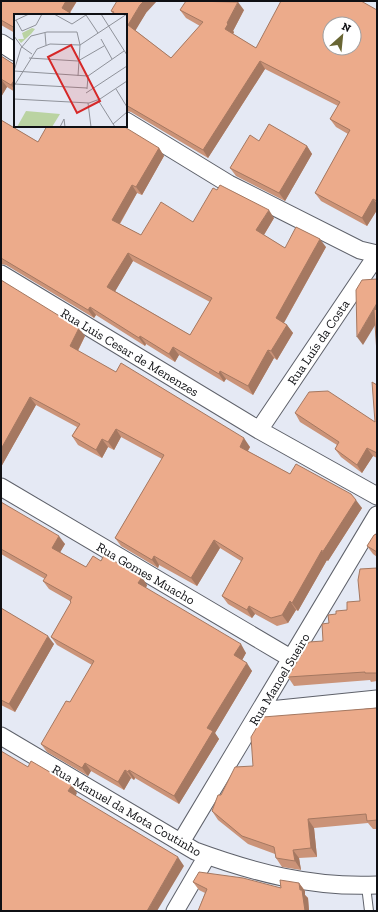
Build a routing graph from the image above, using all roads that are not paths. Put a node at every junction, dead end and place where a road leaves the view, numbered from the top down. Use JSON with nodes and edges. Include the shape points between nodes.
{"nodes":[{"id":1,"x":1,"y":43,"type":"edge"},
{"id":2,"x":14,"y":51,"type":"edge"},
{"id":3,"x":127,"y":122,"type":"edge"},
{"id":4,"x":377,"y":254,"type":"edge"},
{"id":5,"x":1,"y":274,"type":"edge"},
{"id":6,"x":259,"y":430,"type":"junction"},
{"id":7,"x":1,"y":487,"type":"edge"},
{"id":8,"x":377,"y":496,"type":"edge"},
{"id":9,"x":377,"y":515,"type":"edge"},
{"id":10,"x":292,"y":659,"type":"junction"},
{"id":11,"x":377,"y":699,"type":"edge"},
{"id":12,"x":260,"y":711,"type":"junction"},
{"id":13,"x":1,"y":736,"type":"edge"},
{"id":14,"x":181,"y":842,"type":"junction"},
{"id":15,"x":207,"y":856,"type":"junction"},
{"id":16,"x":372,"y":886,"type":"edge"},
{"id":17,"x":175,"y":911,"type":"edge"},
{"id":18,"x":369,"y":911,"type":"edge"}],
"edges":[{"from":1,"to":2,"type":"street"},
{"from":3,"to":4,"type":"street","via":[[229,184],[360,250]]},
{"from":4,"to":6,"type":"street","name":"Rua Luís da Costa"},
{"from":5,"to":6,"type":"street","name":"Rua Luis Cesar de Menenzes"},
{"from":6,"to":8,"type":"street","name":"Rua Luis Cesar de Menenzes"},
{"from":7,"to":10,"type":"street","name":"Rua Gomes Muacho"},
{"from":9,"to":10,"type":"street","name":"Rua Manoel Sueiro"},
{"from":10,"to":12,"type":"street","name":"Rua Manoel Sueiro"},
{"from":11,"to":12,"type":"street"},
{"from":12,"to":14,"type":"street","name":"Rua Manoel Sueiro"},
{"from":13,"to":14,"type":"street","name":"Rua Manuel da Mota Coutinho"},
{"from":14,"to":15,"type":"street","name":"Rua Manuel da Mota Coutinho"},
{"from":15,"to":16,"type":"street","name":"Rua Manuel da Mota Coutinho","via":[[275,876],[324,885]]},
{"from":15,"to":17,"type":"street"},
{"from":16,"to":18,"type":"lane"}]}
